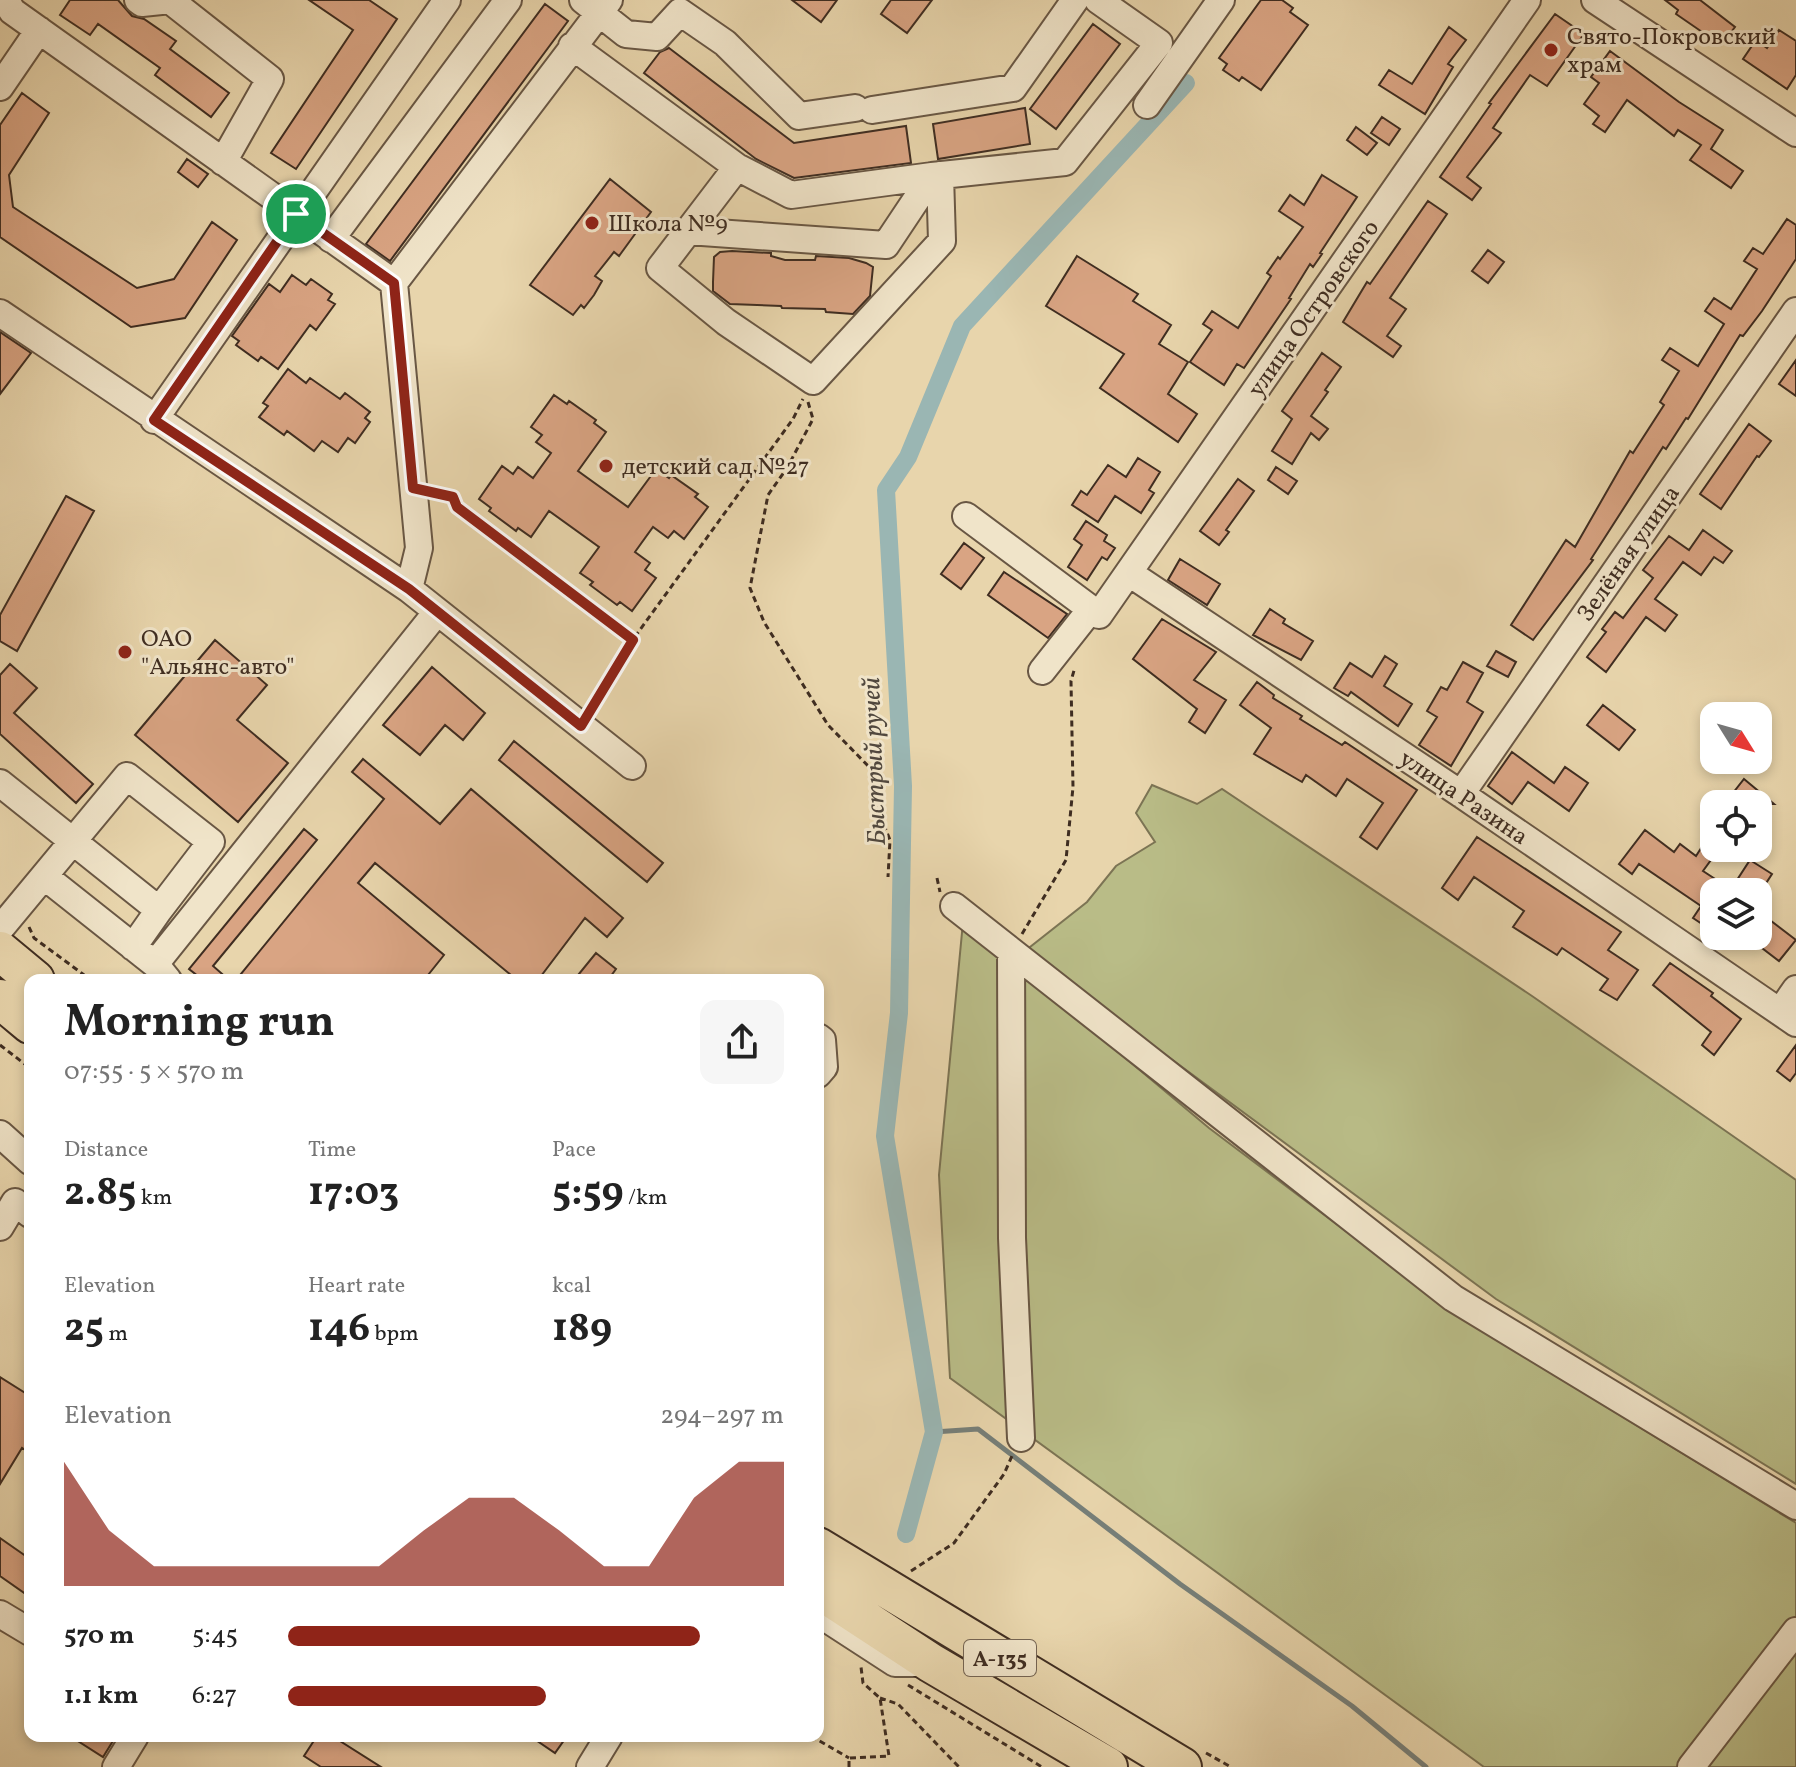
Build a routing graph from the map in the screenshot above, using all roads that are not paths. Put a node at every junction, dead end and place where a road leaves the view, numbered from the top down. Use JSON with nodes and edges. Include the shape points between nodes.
{"nodes":[{"id":1,"x":6,"y":0,"type":"edge"},
{"id":2,"x":138,"y":0,"type":"edge"},
{"id":3,"x":447,"y":0,"type":"edge"},
{"id":4,"x":508,"y":0,"type":"edge"},
{"id":5,"x":1075,"y":0,"type":"edge"},
{"id":6,"x":1098,"y":0,"type":"edge"},
{"id":7,"x":1221,"y":0,"type":"edge"},
{"id":8,"x":1527,"y":0,"type":"edge"},
{"id":9,"x":1595,"y":0,"type":"edge"},
{"id":10,"x":171,"y":1,"type":"edge"},
{"id":11,"x":597,"y":4,"type":"edge"},
{"id":12,"x":39,"y":30,"type":"junction"},
{"id":13,"x":572,"y":46,"type":"junction"},
{"id":14,"x":0,"y":87,"type":"edge"},
{"id":15,"x":1147,"y":105,"type":"dead end"},
{"id":16,"x":1796,"y":133,"type":"edge"},
{"id":17,"x":223,"y":162,"type":"junction"},
{"id":18,"x":737,"y":167,"type":"junction"},
{"id":19,"x":936,"y":175,"type":"junction"},
{"id":20,"x":296,"y":214,"type":"junction"},
{"id":21,"x":688,"y":231,"type":"junction"},
{"id":22,"x":331,"y":239,"type":"junction"},
{"id":23,"x":394,"y":283,"type":"junction"},
{"id":24,"x":1796,"y":311,"type":"edge"},
{"id":25,"x":0,"y":313,"type":"edge"},
{"id":26,"x":154,"y":420,"type":"junction"},
{"id":27,"x":966,"y":516,"type":"dead end"},
{"id":28,"x":1129,"y":573,"type":"junction"},
{"id":29,"x":409,"y":589,"type":"junction"},
{"id":30,"x":437,"y":612,"type":"junction"},
{"id":31,"x":1088,"y":618,"type":"junction"},
{"id":32,"x":1042,"y":671,"type":"dead end"},
{"id":33,"x":632,"y":766,"type":"dead end"},
{"id":34,"x":0,"y":783,"type":"edge"},
{"id":35,"x":1461,"y":794,"type":"junction"},
{"id":36,"x":73,"y":841,"type":"junction"},
{"id":37,"x":44,"y":876,"type":"junction"},
{"id":38,"x":954,"y":906,"type":"dead end"},
{"id":39,"x":159,"y":910,"type":"junction"},
{"id":40,"x":7,"y":920,"type":"edge"},
{"id":41,"x":133,"y":947,"type":"junction"},
{"id":42,"x":0,"y":951,"type":"edge"},
{"id":43,"x":1011,"y":951,"type":"junction"},
{"id":44,"x":162,"y":972,"type":"edge"},
{"id":45,"x":28,"y":974,"type":"edge"},
{"id":46,"x":1796,"y":989,"type":"edge"},
{"id":47,"x":0,"y":999,"type":"edge"},
{"id":48,"x":1788,"y":1017,"type":"edge"},
{"id":49,"x":24,"y":1019,"type":"edge"},
{"id":50,"x":0,"y":1134,"type":"edge"},
{"id":51,"x":24,"y":1156,"type":"edge"},
{"id":52,"x":23,"y":1208,"type":"edge"},
{"id":53,"x":0,"y":1227,"type":"edge"},
{"id":54,"x":1021,"y":1438,"type":"dead end"},
{"id":55,"x":1796,"y":1506,"type":"edge"},
{"id":56,"x":824,"y":1551,"type":"edge"},
{"id":57,"x":824,"y":1594,"type":"edge"},
{"id":58,"x":0,"y":1614,"type":"edge"},
{"id":59,"x":824,"y":1617,"type":"edge"},
{"id":60,"x":24,"y":1628,"type":"edge"},
{"id":61,"x":1796,"y":1631,"type":"edge"},
{"id":62,"x":917,"y":1673,"type":"junction"},
{"id":63,"x":131,"y":1742,"type":"edge"},
{"id":64,"x":605,"y":1742,"type":"edge"},
{"id":65,"x":116,"y":1767,"type":"edge"},
{"id":66,"x":590,"y":1767,"type":"edge"},
{"id":67,"x":1108,"y":1767,"type":"edge"},
{"id":68,"x":1182,"y":1767,"type":"edge"},
{"id":69,"x":1691,"y":1767,"type":"edge"}],
"edges":[{"from":1,"to":12,"type":"street","via":[[12,11]]},
{"from":2,"to":10,"type":"street"},
{"from":3,"to":20,"type":"street"},
{"from":4,"to":22,"type":"street"},
{"from":5,"to":11,"type":"street","via":[[1013,88],[799,116],[725,43],[680,12],[657,37],[626,34]]},
{"from":6,"to":19,"type":"street","via":[[1159,43],[1065,162]]},
{"from":7,"to":15,"type":"street"},
{"from":8,"to":28,"type":"street","name":"улица Островского"},
{"from":9,"to":16,"type":"street"},
{"from":10,"to":17,"type":"street","via":[[270,79]]},
{"from":11,"to":13,"type":"street"},
{"from":12,"to":14,"type":"street"},
{"from":12,"to":17,"type":"street"},
{"from":13,"to":18,"type":"street"},
{"from":13,"to":23,"type":"street"},
{"from":17,"to":20,"type":"street"},
{"from":18,"to":19,"type":"street","via":[[791,195]]},
{"from":18,"to":21,"type":"street"},
{"from":19,"to":21,"type":"street","via":[[886,245]]},
{"from":19,"to":21,"type":"street","via":[[942,241],[813,381],[726,322],[660,268]]},
{"from":20,"to":22,"type":"street"},
{"from":20,"to":26,"type":"street"},
{"from":22,"to":23,"type":"street"},
{"from":23,"to":29,"type":"street","via":[[419,548]]},
{"from":24,"to":35,"type":"street","name":"Зелёная улица"},
{"from":25,"to":26,"type":"street"},
{"from":26,"to":29,"type":"street"},
{"from":27,"to":31,"type":"street"},
{"from":28,"to":31,"type":"street","name":"улица Островского"},
{"from":28,"to":35,"type":"street","name":"улица Разина"},
{"from":29,"to":30,"type":"street"},
{"from":30,"to":33,"type":"street"},
{"from":30,"to":44,"type":"street"},
{"from":31,"to":32,"type":"street","name":"улица Островского"},
{"from":34,"to":36,"type":"street"},
{"from":35,"to":48,"type":"street","name":"улица Разина"},
{"from":36,"to":37,"type":"street"},
{"from":36,"to":39,"type":"street"},
{"from":36,"to":39,"type":"street","via":[[127,776],[211,842]]},
{"from":37,"to":40,"type":"street"},
{"from":37,"to":41,"type":"street"},
{"from":38,"to":43,"type":"street"},
{"from":39,"to":41,"type":"street"},
{"from":41,"to":44,"type":"street"},
{"from":42,"to":45,"type":"highway"},
{"from":43,"to":54,"type":"street","via":[[1012,1238]]},
{"from":43,"to":55,"type":"street","via":[[1453,1298]]},
{"from":46,"to":48,"type":"street"},
{"from":47,"to":49,"type":"highway"},
{"from":50,"to":51,"type":"street"},
{"from":52,"to":53,"type":"street"},
{"from":56,"to":68,"type":"highway","number":"А-135"},
{"from":57,"to":62,"type":"highway","number":"А-135"},
{"from":58,"to":60,"type":"street"},
{"from":59,"to":62,"type":"street"},
{"from":61,"to":69,"type":"street"},
{"from":62,"to":67,"type":"highway","number":"А-135"},
{"from":63,"to":65,"type":"street"},
{"from":64,"to":66,"type":"street"}]}
